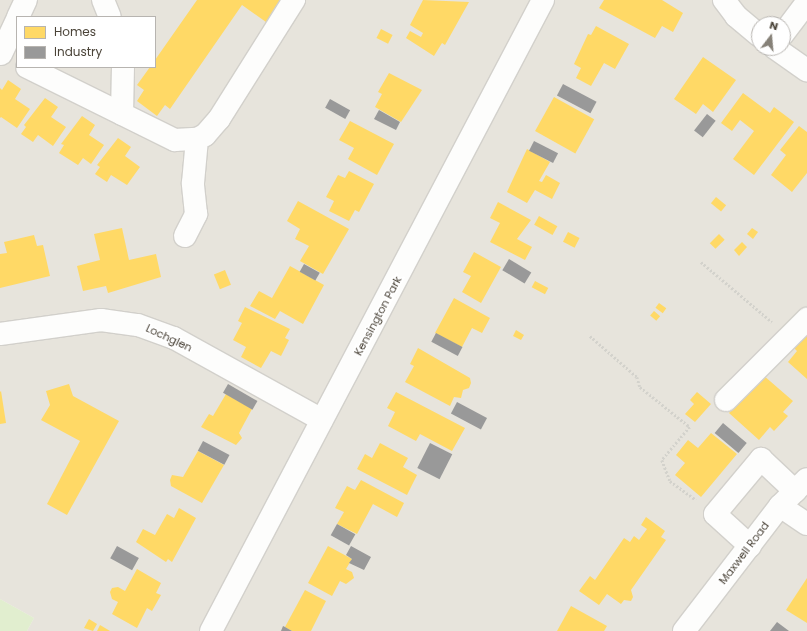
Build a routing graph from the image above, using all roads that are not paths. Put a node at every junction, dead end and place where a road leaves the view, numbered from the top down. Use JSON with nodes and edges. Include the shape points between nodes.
{"nodes":[{"id":1,"x":26,"y":0,"type":"edge"},
{"id":2,"x":103,"y":0,"type":"edge"},
{"id":3,"x":294,"y":0,"type":"edge"},
{"id":4,"x":543,"y":0,"type":"edge"},
{"id":5,"x":724,"y":0,"type":"edge"},
{"id":6,"x":807,"y":2,"type":"edge"},
{"id":7,"x":19,"y":16,"type":"edge"},
{"id":8,"x":110,"y":16,"type":"edge"},
{"id":9,"x":791,"y":23,"type":"edge"},
{"id":10,"x":16,"y":24,"type":"edge"},
{"id":11,"x":751,"y":28,"type":"edge"},
{"id":12,"x":787,"y":56,"type":"edge"},
{"id":13,"x":6,"y":57,"type":"edge"},
{"id":14,"x":28,"y":68,"type":"edge"},
{"id":15,"x":123,"y":68,"type":"edge"},
{"id":16,"x":807,"y":70,"type":"edge"},
{"id":17,"x":122,"y":114,"type":"junction"},
{"id":18,"x":197,"y":139,"type":"junction"},
{"id":19,"x":185,"y":236,"type":"dead end"},
{"id":20,"x":807,"y":319,"type":"edge"},
{"id":21,"x":0,"y":334,"type":"edge"},
{"id":22,"x":726,"y":400,"type":"dead end"},
{"id":23,"x":322,"y":420,"type":"junction"},
{"id":24,"x":794,"y":492,"type":"edge"},
{"id":25,"x":807,"y":524,"type":"edge"},
{"id":26,"x":750,"y":546,"type":"junction"},
{"id":27,"x":211,"y":631,"type":"edge"},
{"id":28,"x":684,"y":631,"type":"edge"}],
"edges":[{"from":1,"to":7,"type":"street"},
{"from":2,"to":8,"type":"street"},
{"from":3,"to":18,"type":"street","via":[[219,119],[205,135]]},
{"from":4,"to":23,"type":"street","name":"Kensington Park","via":[[394,288]]},
{"from":5,"to":11,"type":"street","via":[[736,16]]},
{"from":6,"to":9,"type":"street"},
{"from":10,"to":13,"type":"street"},
{"from":12,"to":16,"type":"street"},
{"from":14,"to":17,"type":"street"},
{"from":15,"to":17,"type":"street"},
{"from":17,"to":18,"type":"street","via":[[175,140]]},
{"from":18,"to":19,"type":"street","via":[[193,183],[196,214]]},
{"from":20,"to":22,"type":"street"},
{"from":21,"to":23,"type":"street","name":"Lochglen","via":[[101,320],[138,325],[174,338]]},
{"from":23,"to":27,"type":"street","name":"Kensington Park"},
{"from":24,"to":25,"type":"street"},
{"from":24,"to":26,"type":"street","name":"Maxwell Road"},
{"from":24,"to":26,"type":"street","via":[[761,459],[715,514]]},
{"from":26,"to":28,"type":"street","name":"Maxwell Road"}]}
